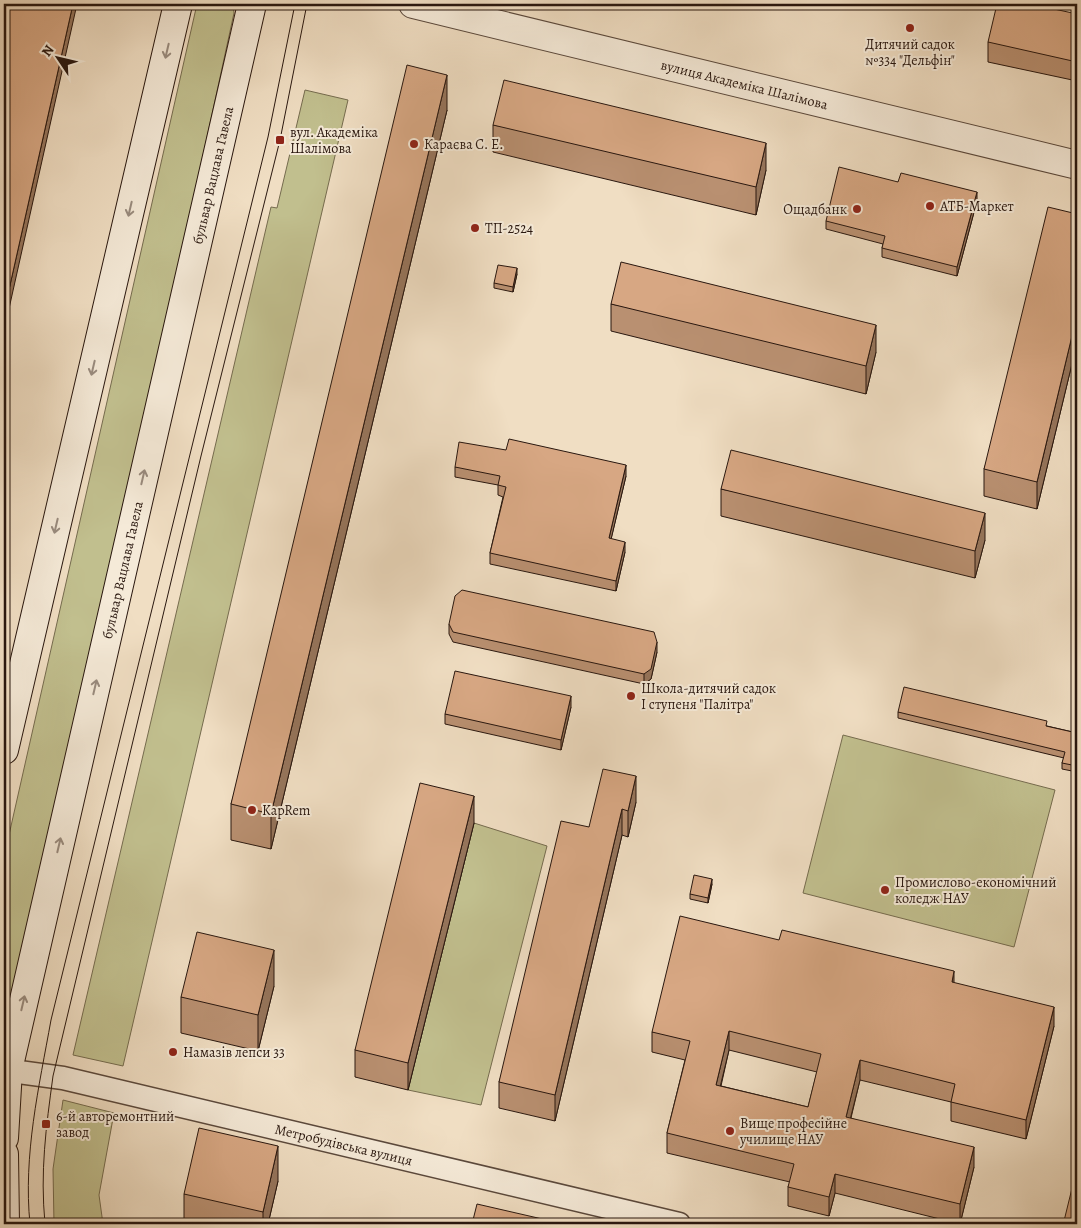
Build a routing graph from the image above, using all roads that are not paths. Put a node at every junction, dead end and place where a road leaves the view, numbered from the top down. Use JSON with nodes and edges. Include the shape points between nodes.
{"nodes":[{"id":1,"x":178,"y":4,"type":"edge"},
{"id":2,"x":252,"y":4,"type":"edge"},
{"id":3,"x":413,"y":4,"type":"edge"},
{"id":4,"x":1077,"y":165,"type":"edge"},
{"id":5,"x":4,"y":750,"type":"edge"},
{"id":6,"x":6,"y":1070,"type":"edge"},
{"id":7,"x":4,"y":1138,"type":"edge"},
{"id":8,"x":4,"y":1154,"type":"edge"},
{"id":9,"x":5,"y":1224,"type":"edge"},
{"id":10,"x":679,"y":1224,"type":"edge"}],
"edges":[{"from":1,"to":5,"type":"main road","one_way":true},
{"from":6,"to":2,"type":"main road","name":"бульвар Вацлава Гавела","one_way":true},
{"from":3,"to":4,"type":"main road","name":"вулиця Академіка Шалімова"},
{"from":6,"to":7,"type":"main road","name":"бульвар Вацлава Гавела"},
{"from":6,"to":10,"type":"street","name":"Метробудівська вулиця","via":[[63,1078]]},
{"from":8,"to":9,"type":"main road"}]}
